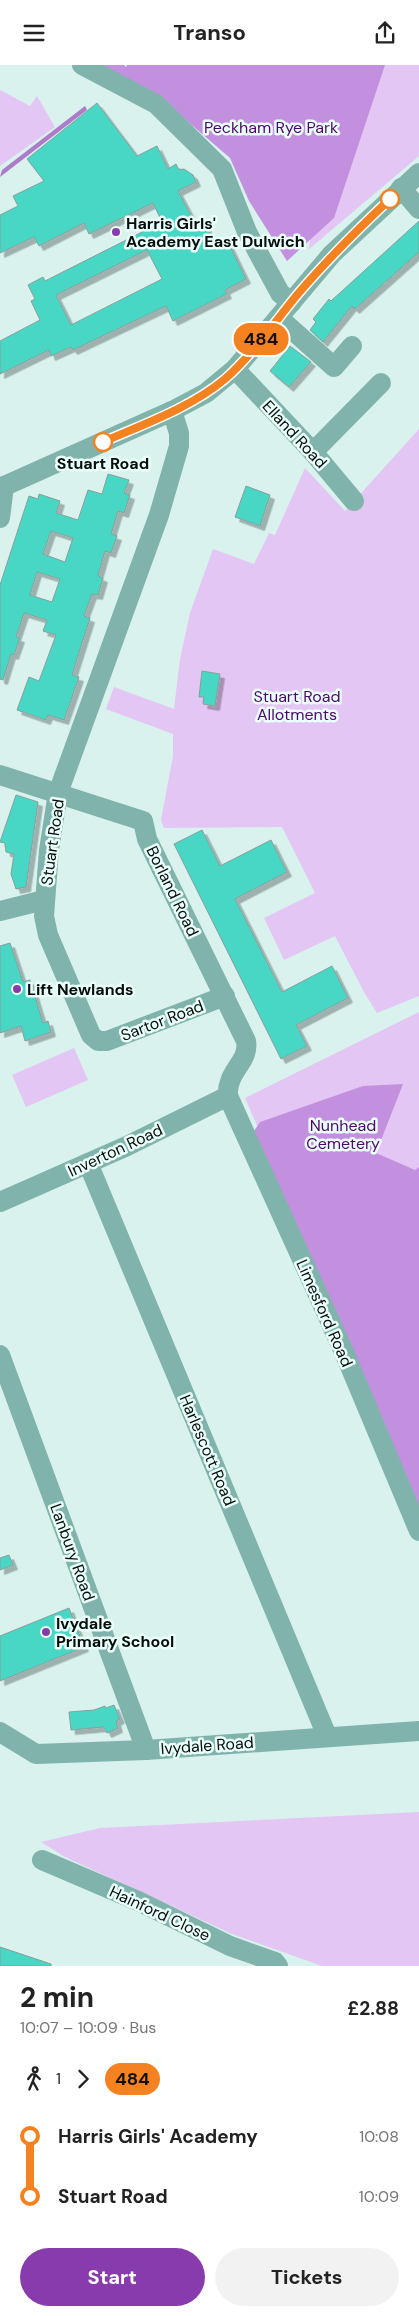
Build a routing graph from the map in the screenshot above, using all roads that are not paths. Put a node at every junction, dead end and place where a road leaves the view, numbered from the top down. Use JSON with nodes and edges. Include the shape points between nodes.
{"nodes":[{"id":1,"x":82,"y":65,"type":"edge"},
{"id":2,"x":419,"y":173,"type":"edge"},
{"id":3,"x":401,"y":188,"type":"junction"},
{"id":4,"x":419,"y":209,"type":"edge"},
{"id":5,"x":285,"y":311,"type":"junction"},
{"id":6,"x":352,"y":346,"type":"dead end"},
{"id":7,"x":234,"y":369,"type":"junction"},
{"id":8,"x":382,"y":383,"type":"dead end"},
{"id":9,"x":172,"y":411,"type":"junction"},
{"id":10,"x":313,"y":452,"type":"junction"},
{"id":11,"x":2,"y":487,"type":"edge"},
{"id":12,"x":354,"y":501,"type":"dead end"},
{"id":13,"x":0,"y":518,"type":"edge"},
{"id":14,"x":0,"y":775,"type":"edge"},
{"id":15,"x":58,"y":793,"type":"junction"},
{"id":16,"x":44,"y":900,"type":"junction"},
{"id":17,"x":0,"y":911,"type":"edge"},
{"id":18,"x":225,"y":996,"type":"junction"},
{"id":19,"x":98,"y":1041,"type":"joint"},
{"id":20,"x":228,"y":1096,"type":"junction"},
{"id":21,"x":88,"y":1163,"type":"junction"},
{"id":22,"x":0,"y":1202,"type":"edge"},
{"id":23,"x":0,"y":1355,"type":"edge"},
{"id":24,"x":419,"y":1531,"type":"edge"},
{"id":25,"x":419,"y":1731,"type":"edge"},
{"id":26,"x":0,"y":1732,"type":"edge"},
{"id":27,"x":328,"y":1736,"type":"junction"},
{"id":28,"x":146,"y":1750,"type":"junction"},
{"id":29,"x":42,"y":1859,"type":"dead end"},
{"id":30,"x":278,"y":1966,"type":"edge"}],
"edges":[{"from":1,"to":5,"type":"street","via":[[156,104],[222,169],[247,232],[280,293]]},
{"from":2,"to":3,"type":"street"},
{"from":3,"to":4,"type":"street"},
{"from":3,"to":5,"type":"street","via":[[332,254]]},
{"from":5,"to":6,"type":"street","via":[[334,367]]},
{"from":5,"to":7,"type":"street"},
{"from":7,"to":9,"type":"street","via":[[206,393]]},
{"from":7,"to":10,"type":"street","name":"Elland Road"},
{"from":8,"to":10,"type":"street"},
{"from":9,"to":11,"type":"street"},
{"from":9,"to":15,"type":"street","name":"Stuart Road","via":[[179,433],[179,446],[159,515]]},
{"from":10,"to":12,"type":"street","name":"Elland Road"},
{"from":11,"to":13,"type":"street"},
{"from":14,"to":15,"type":"street","name":"Borland Road"},
{"from":15,"to":16,"type":"street","name":"Stuart Road","via":[[48,850]]},
{"from":15,"to":18,"type":"street","name":"Borland Road","via":[[143,821],[147,839]]},
{"from":16,"to":17,"type":"street"},
{"from":16,"to":19,"type":"street","name":"Stuart Road","via":[[48,935],[56,957],[91,1035]]},
{"from":18,"to":19,"type":"street","name":"Sartor Road","via":[[107,1041]]},
{"from":18,"to":20,"type":"street","name":"Borland Road","via":[[247,1048],[229,1080]]},
{"from":20,"to":21,"type":"street","name":"Inverton Road"},
{"from":20,"to":24,"type":"street","name":"Limesford Road","via":[[344,1353]]},
{"from":21,"to":22,"type":"street","name":"Inverton Road"},
{"from":21,"to":27,"type":"street","name":"Harlescott Road"},
{"from":23,"to":28,"type":"street","name":"Lanbury Road"},
{"from":25,"to":27,"type":"street","name":"Ivydale Road"},
{"from":26,"to":28,"type":"street","name":"Ivydale Road","via":[[36,1754]]},
{"from":27,"to":28,"type":"street","name":"Ivydale Road"},
{"from":29,"to":30,"type":"street","name":"Hainford Close"}]}
